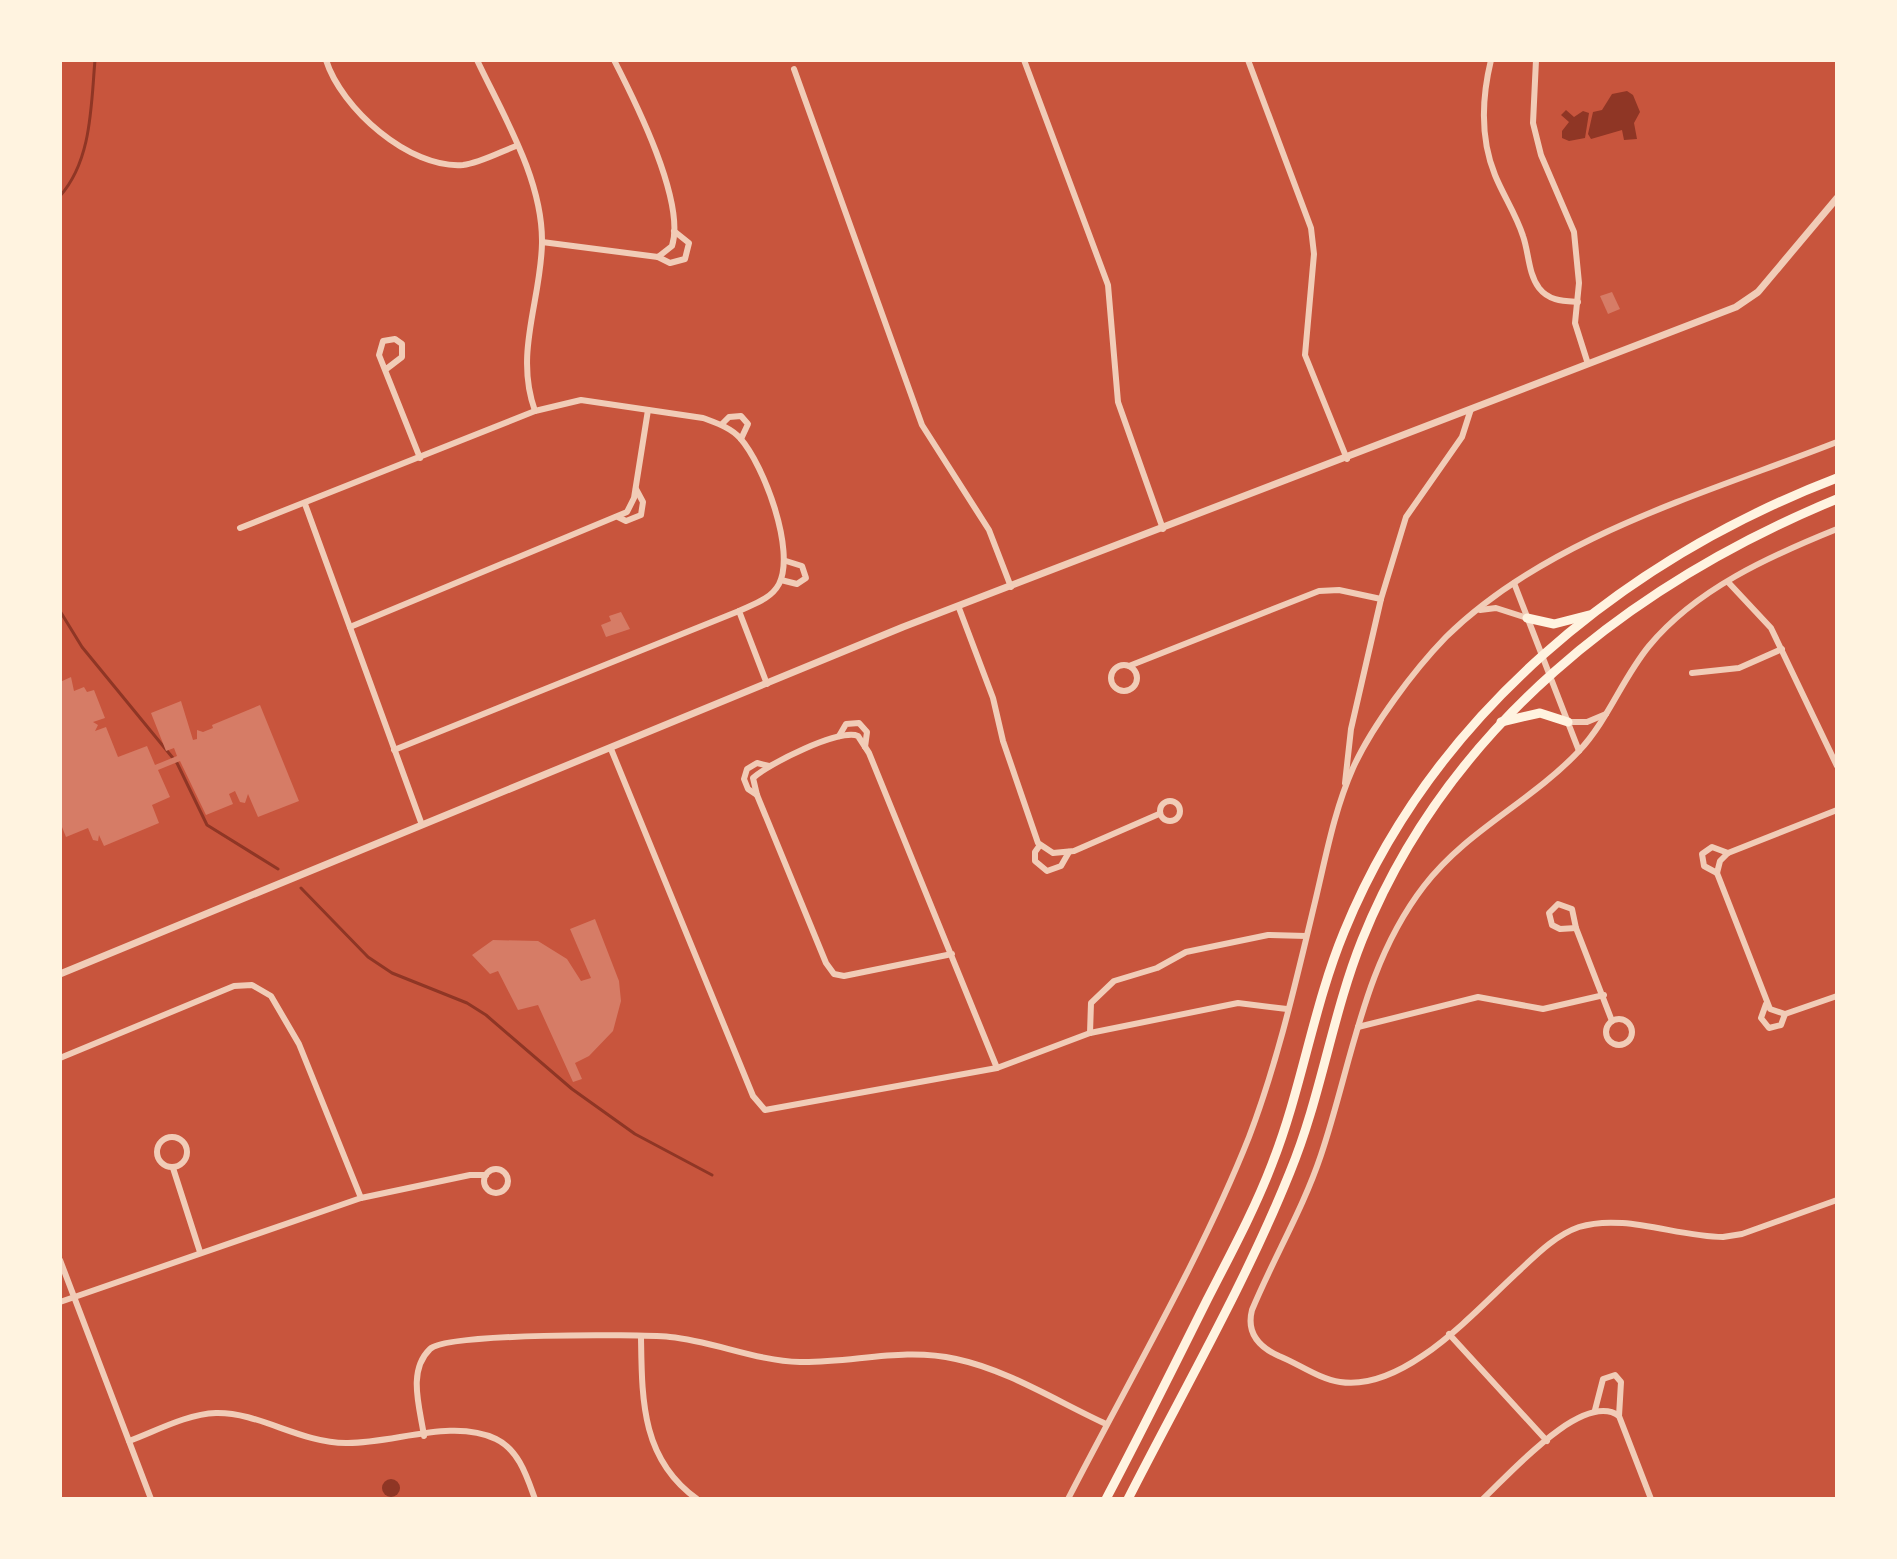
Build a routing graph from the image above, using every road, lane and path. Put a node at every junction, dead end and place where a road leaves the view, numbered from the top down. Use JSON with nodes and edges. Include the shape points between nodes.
{"nodes":[{"id":1,"x":326,"y":60,"type":"edge"},
{"id":2,"x":477,"y":60,"type":"edge"},
{"id":3,"x":614,"y":60,"type":"edge"},
{"id":4,"x":1024,"y":60,"type":"edge"},
{"id":5,"x":1248,"y":60,"type":"edge"},
{"id":6,"x":1491,"y":60,"type":"edge"},
{"id":7,"x":1536,"y":60,"type":"edge"},
{"id":8,"x":794,"y":69,"type":"dead end"},
{"id":9,"x":516,"y":146,"type":"junction"},
{"id":10,"x":1837,"y":198,"type":"edge"},
{"id":11,"x":674,"y":231,"type":"junction"},
{"id":12,"x":542,"y":242,"type":"junction"},
{"id":13,"x":658,"y":257,"type":"junction"},
{"id":14,"x":1578,"y":302,"type":"junction"},
{"id":15,"x":1588,"y":364,"type":"junction"},
{"id":16,"x":385,"y":370,"type":"junction"},
{"id":17,"x":1471,"y":409,"type":"junction"},
{"id":18,"x":648,"y":410,"type":"junction"},
{"id":19,"x":535,"y":411,"type":"junction"},
{"id":20,"x":722,"y":424,"type":"junction"},
{"id":21,"x":741,"y":439,"type":"junction"},
{"id":22,"x":1837,"y":442,"type":"edge"},
{"id":23,"x":420,"y":458,"type":"junction"},
{"id":24,"x":1347,"y":459,"type":"junction"},
{"id":25,"x":1837,"y":478,"type":"edge"},
{"id":26,"x":636,"y":489,"type":"junction"},
{"id":27,"x":1837,"y":499,"type":"edge"},
{"id":28,"x":305,"y":504,"type":"junction"},
{"id":29,"x":618,"y":517,"type":"junction"},
{"id":30,"x":240,"y":528,"type":"dead end"},
{"id":31,"x":1837,"y":529,"type":"edge"},
{"id":32,"x":1163,"y":530,"type":"junction"},
{"id":33,"x":786,"y":561,"type":"junction"},
{"id":34,"x":781,"y":580,"type":"junction"},
{"id":35,"x":1728,"y":582,"type":"junction"},
{"id":36,"x":1514,"y":583,"type":"junction"},
{"id":37,"x":1011,"y":587,"type":"junction"},
{"id":38,"x":1381,"y":599,"type":"junction"},
{"id":39,"x":959,"y":608,"type":"junction"},
{"id":40,"x":1479,"y":610,"type":"junction"},
{"id":41,"x":739,"y":611,"type":"junction"},
{"id":42,"x":1593,"y":614,"type":"junction"},
{"id":43,"x":1527,"y":618,"type":"junction"},
{"id":44,"x":350,"y":627,"type":"junction"},
{"id":45,"x":1782,"y":649,"type":"junction"},
{"id":46,"x":1542,"y":656,"type":"junction"},
{"id":47,"x":1129,"y":666,"type":"junction"},
{"id":48,"x":1692,"y":673,"type":"dead end"},
{"id":49,"x":1550,"y":675,"type":"junction"},
{"id":50,"x":767,"y":685,"type":"junction"},
{"id":51,"x":1609,"y":712,"type":"junction"},
{"id":52,"x":1501,"y":722,"type":"junction"},
{"id":53,"x":1568,"y":722,"type":"junction"},
{"id":54,"x":839,"y":736,"type":"junction"},
{"id":55,"x":865,"y":747,"type":"junction"},
{"id":56,"x":611,"y":749,"type":"junction"},
{"id":57,"x":394,"y":750,"type":"junction"},
{"id":58,"x":1579,"y":751,"type":"junction"},
{"id":59,"x":769,"y":766,"type":"junction"},
{"id":60,"x":1837,"y":766,"type":"edge"},
{"id":61,"x":1344,"y":790,"type":"junction"},
{"id":62,"x":757,"y":795,"type":"junction"},
{"id":63,"x":1837,"y":810,"type":"edge"},
{"id":64,"x":1159,"y":814,"type":"dead end"},
{"id":65,"x":422,"y":825,"type":"junction"},
{"id":66,"x":1040,"y":845,"type":"junction"},
{"id":67,"x":1069,"y":852,"type":"junction"},
{"id":68,"x":1728,"y":853,"type":"junction"},
{"id":69,"x":1717,"y":873,"type":"junction"},
{"id":70,"x":1576,"y":928,"type":"junction"},
{"id":71,"x":1306,"y":936,"type":"junction"},
{"id":72,"x":952,"y":954,"type":"junction"},
{"id":73,"x":60,"y":974,"type":"edge"},
{"id":74,"x":1604,"y":995,"type":"junction"},
{"id":75,"x":1837,"y":996,"type":"edge"},
{"id":76,"x":1766,"y":1004,"type":"junction"},
{"id":77,"x":1287,"y":1009,"type":"junction"},
{"id":78,"x":1785,"y":1014,"type":"junction"},
{"id":79,"x":1612,"y":1021,"type":"junction"},
{"id":80,"x":1358,"y":1027,"type":"junction"},
{"id":81,"x":1090,"y":1033,"type":"junction"},
{"id":82,"x":60,"y":1058,"type":"edge"},
{"id":83,"x":997,"y":1068,"type":"junction"},
{"id":84,"x":173,"y":1168,"type":"junction"},
{"id":85,"x":486,"y":1175,"type":"junction"},
{"id":86,"x":361,"y":1198,"type":"junction"},
{"id":87,"x":1837,"y":1200,"type":"edge"},
{"id":88,"x":200,"y":1252,"type":"junction"},
{"id":89,"x":60,"y":1260,"type":"edge"},
{"id":90,"x":75,"y":1298,"type":"junction"},
{"id":91,"x":60,"y":1302,"type":"edge"},
{"id":92,"x":1449,"y":1334,"type":"junction"},
{"id":93,"x":641,"y":1337,"type":"junction"},
{"id":94,"x":1595,"y":1410,"type":"junction"},
{"id":95,"x":1619,"y":1416,"type":"junction"},
{"id":96,"x":1106,"y":1424,"type":"junction"},
{"id":97,"x":424,"y":1436,"type":"junction"},
{"id":98,"x":129,"y":1441,"type":"junction"},
{"id":99,"x":1547,"y":1441,"type":"junction"},
{"id":100,"x":151,"y":1499,"type":"edge"},
{"id":101,"x":535,"y":1499,"type":"edge"},
{"id":102,"x":697,"y":1499,"type":"edge"},
{"id":103,"x":1068,"y":1499,"type":"edge"},
{"id":104,"x":1106,"y":1499,"type":"edge"},
{"id":105,"x":1128,"y":1499,"type":"edge"},
{"id":106,"x":1483,"y":1499,"type":"edge"},
{"id":107,"x":1651,"y":1499,"type":"edge"}],
"edges":[{"from":1,"to":9,"type":"street","via":[[349,103],[391,140],[413,151],[465,165]]},
{"from":2,"to":9,"type":"street"},
{"from":3,"to":11,"type":"street","via":[[664,182]]},
{"from":4,"to":32,"type":"street","via":[[1104,271],[1111,296],[1118,402]]},
{"from":5,"to":24,"type":"street","via":[[1311,228],[1314,254],[1305,355]]},
{"from":6,"to":14,"type":"street","via":[[1483,102],[1495,177],[1521,231],[1539,288],[1559,301]]},
{"from":7,"to":14,"type":"street","via":[[1533,123],[1574,232]]},
{"from":8,"to":37,"type":"street","via":[[916,412],[989,530]]},
{"from":9,"to":12,"type":"street","via":[[535,195]]},
{"from":10,"to":15,"type":"street","via":[[1748,300]]},
{"from":11,"to":13,"type":"street","via":[[672,246]]},
{"from":11,"to":13,"type":"street","via":[[689,243],[685,259],[670,263]]},
{"from":12,"to":13,"type":"street"},
{"from":12,"to":19,"type":"street","via":[[526,340],[526,375]]},
{"from":14,"to":15,"type":"street","via":[[1576,331]]},
{"from":15,"to":17,"type":"street"},
{"from":16,"to":16,"type":"street","via":[[402,357],[402,344],[395,339],[386,339],[379,347]]},
{"from":16,"to":23,"type":"street"},
{"from":17,"to":24,"type":"street"},
{"from":17,"to":38,"type":"street","via":[[1462,437],[1406,517]]},
{"from":18,"to":19,"type":"street","via":[[581,400]]},
{"from":18,"to":20,"type":"street"},
{"from":18,"to":26,"type":"street"},
{"from":19,"to":23,"type":"street"},
{"from":20,"to":21,"type":"street"},
{"from":20,"to":21,"type":"street","via":[[741,416],[748,424]]},
{"from":21,"to":33,"type":"street","via":[[757,466],[783,537]]},
{"from":22,"to":36,"type":"street","via":[[1585,541]]},
{"from":23,"to":28,"type":"street"},
{"from":24,"to":32,"type":"street"},
{"from":25,"to":42,"type":"highway","via":[[1704,541]]},
{"from":26,"to":29,"type":"street","via":[[631,506]]},
{"from":26,"to":29,"type":"street","via":[[643,502],[641,515],[626,521]]},
{"from":27,"to":49,"type":"highway","via":[[1776,525],[1687,574]]},
{"from":28,"to":30,"type":"street"},
{"from":28,"to":44,"type":"street"},
{"from":29,"to":44,"type":"street"},
{"from":31,"to":35,"type":"street"},
{"from":32,"to":37,"type":"street"},
{"from":33,"to":34,"type":"street"},
{"from":33,"to":34,"type":"street","via":[[802,566],[806,578],[797,584]]},
{"from":34,"to":41,"type":"street","via":[[772,595]]},
{"from":35,"to":45,"type":"street","via":[[1759,612]]},
{"from":35,"to":51,"type":"street","via":[[1662,632]]},
{"from":36,"to":40,"type":"street"},
{"from":36,"to":43,"type":"street"},
{"from":37,"to":39,"type":"street"},
{"from":38,"to":47,"type":"street","via":[[1319,591]]},
{"from":38,"to":61,"type":"street","via":[[1351,729]]},
{"from":39,"to":50,"type":"street"},
{"from":39,"to":66,"type":"street"},
{"from":40,"to":43,"type":"street","via":[[1496,608]]},
{"from":40,"to":61,"type":"street","via":[[1446,638],[1389,709]]},
{"from":41,"to":50,"type":"street"},
{"from":41,"to":57,"type":"street"},
{"from":42,"to":43,"type":"highway","via":[[1554,624]]},
{"from":42,"to":46,"type":"highway"},
{"from":43,"to":46,"type":"street"},
{"from":44,"to":57,"type":"street"},
{"from":45,"to":48,"type":"street","via":[[1739,668]]},
{"from":45,"to":60,"type":"street"},
{"from":46,"to":49,"type":"street"},
{"from":46,"to":104,"type":"highway","via":[[1445,757],[1371,872],[1331,966],[1260,1195]]},
{"from":47,"to":47,"type":"street","via":[[1136,683],[1120,690],[1113,684],[1113,672]]},
{"from":49,"to":52,"type":"highway"},
{"from":49,"to":53,"type":"street"},
{"from":50,"to":56,"type":"street"},
{"from":51,"to":53,"type":"street","via":[[1587,722]]},
{"from":51,"to":58,"type":"street"},
{"from":52,"to":53,"type":"highway","via":[[1540,713]]},
{"from":52,"to":105,"type":"highway","via":[[1424,820],[1375,909],[1350,973],[1287,1181]]},
{"from":53,"to":58,"type":"street"},
{"from":54,"to":55,"type":"street","via":[[851,733]]},
{"from":54,"to":55,"type":"street","via":[[846,724],[859,723],[867,732]]},
{"from":54,"to":59,"type":"street"},
{"from":55,"to":72,"type":"street"},
{"from":56,"to":65,"type":"street"},
{"from":56,"to":83,"type":"street","via":[[765,1110]]},
{"from":57,"to":65,"type":"street"},
{"from":58,"to":80,"type":"street","via":[[1476,831],[1427,882],[1391,938]]},
{"from":59,"to":62,"type":"street","via":[[753,778]]},
{"from":59,"to":62,"type":"street","via":[[757,763],[747,769],[744,779]]},
{"from":61,"to":71,"type":"street"},
{"from":62,"to":72,"type":"street","via":[[834,974]]},
{"from":63,"to":68,"type":"street"},
{"from":64,"to":67,"type":"street"},
{"from":65,"to":73,"type":"street"},
{"from":66,"to":67,"type":"street","via":[[1053,853]]},
{"from":66,"to":67,"type":"street","via":[[1035,861],[1047,871],[1061,866]]},
{"from":68,"to":69,"type":"street"},
{"from":68,"to":69,"type":"street","via":[[1712,847],[1702,854],[1704,866]]},
{"from":69,"to":76,"type":"street"},
{"from":70,"to":70,"type":"street","via":[[1570,906],[1562,903],[1551,909],[1549,917],[1556,927]]},
{"from":70,"to":74,"type":"street"},
{"from":71,"to":77,"type":"street"},
{"from":71,"to":81,"type":"street","via":[[1268,935],[1194,950],[1114,981],[1091,1003]]},
{"from":72,"to":83,"type":"street"},
{"from":74,"to":79,"type":"street"},
{"from":74,"to":80,"type":"street","via":[[1543,1009],[1478,997]]},
{"from":75,"to":78,"type":"street"},
{"from":76,"to":78,"type":"street"},
{"from":76,"to":78,"type":"street","via":[[1761,1018],[1765,1026],[1777,1028]]},
{"from":77,"to":81,"type":"street","via":[[1238,1003]]},
{"from":77,"to":96,"type":"street","via":[[1264,1093],[1218,1207]]},
{"from":79,"to":79,"type":"street","via":[[1608,1039],[1626,1043],[1631,1027],[1620,1019]]},
{"from":80,"to":92,"type":"street","via":[[1312,1181],[1252,1310],[1251,1330],[1265,1349],[1323,1377],[1352,1383],[1405,1367]]},
{"from":81,"to":83,"type":"street"},
{"from":82,"to":86,"type":"street","via":[[234,986],[252,985],[271,996],[299,1044]]},
{"from":84,"to":84,"type":"street","via":[[184,1163],[188,1153],[181,1139],[170,1137],[159,1144],[157,1154]]},
{"from":84,"to":88,"type":"street"},
{"from":85,"to":85,"type":"street","via":[[492,1192],[503,1191],[508,1184],[503,1170],[495,1168]]},
{"from":85,"to":86,"type":"street"},
{"from":86,"to":88,"type":"street"},
{"from":87,"to":92,"type":"street","via":[[1723,1237],[1605,1224],[1577,1228],[1543,1249]]},
{"from":88,"to":90,"type":"street"},
{"from":89,"to":90,"type":"street"},
{"from":90,"to":91,"type":"street"},
{"from":90,"to":98,"type":"street"},
{"from":92,"to":99,"type":"street"},
{"from":93,"to":96,"type":"street","via":[[670,1337],[801,1362],[914,1352],[957,1359],[990,1369]]},
{"from":93,"to":97,"type":"street","via":[[493,1338],[433,1346],[416,1379]]},
{"from":93,"to":102,"type":"street","via":[[648,1434],[667,1471]]},
{"from":94,"to":95,"type":"street"},
{"from":94,"to":95,"type":"street","via":[[1603,1379],[1615,1375],[1621,1382]]},
{"from":94,"to":99,"type":"street"},
{"from":95,"to":107,"type":"street"},
{"from":96,"to":103,"type":"street"},
{"from":97,"to":98,"type":"street","via":[[321,1443],[219,1413],[199,1415]]},
{"from":97,"to":101,"type":"street","via":[[459,1430],[496,1439],[522,1465]]},
{"from":98,"to":100,"type":"street"},
{"from":99,"to":106,"type":"street"}]}
